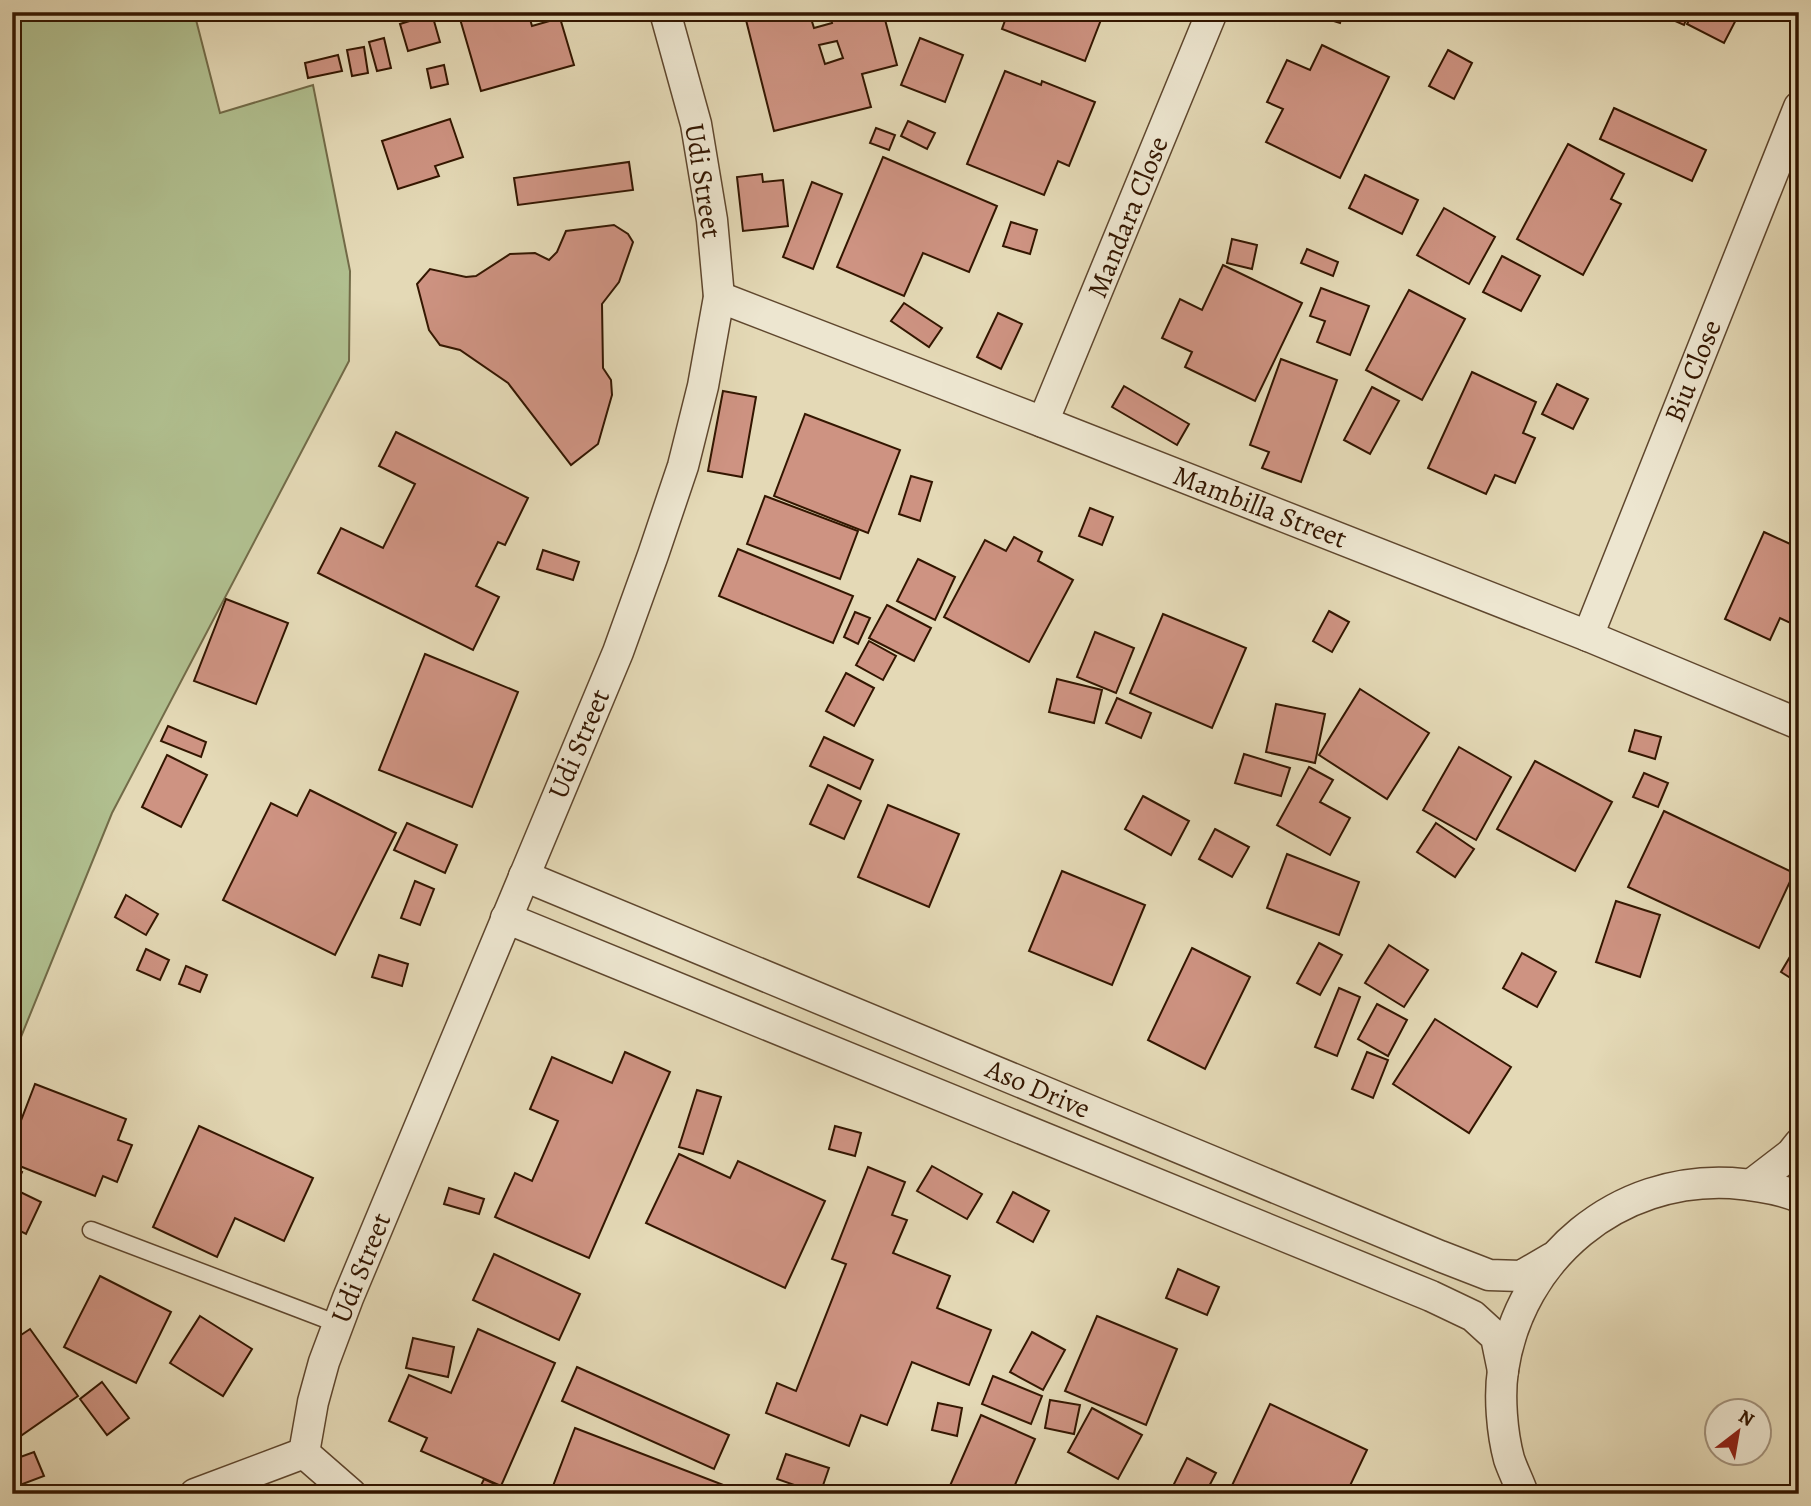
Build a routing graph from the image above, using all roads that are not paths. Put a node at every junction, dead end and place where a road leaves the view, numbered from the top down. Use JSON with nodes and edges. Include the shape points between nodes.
{"nodes":[{"id":1,"x":665,"y":12,"type":"edge"},
{"id":2,"x":1212,"y":12,"type":"edge"},
{"id":3,"x":1799,"y":107,"type":"edge"},
{"id":4,"x":719,"y":297,"type":"junction"},
{"id":5,"x":1044,"y":422,"type":"junction"},
{"id":6,"x":1588,"y":636,"type":"junction"},
{"id":7,"x":1799,"y":724,"type":"edge"},
{"id":8,"x":524,"y":876,"type":"junction"},
{"id":9,"x":506,"y":918,"type":"junction"},
{"id":10,"x":1799,"y":1144,"type":"edge"},
{"id":11,"x":1752,"y":1184,"type":"junction"},
{"id":12,"x":1799,"y":1197,"type":"edge"},
{"id":13,"x":91,"y":1230,"type":"dead end"},
{"id":14,"x":1552,"y":1258,"type":"junction"},
{"id":15,"x":338,"y":1324,"type":"junction"},
{"id":16,"x":1503,"y":1371,"type":"junction"},
{"id":17,"x":304,"y":1453,"type":"junction"},
{"id":18,"x":195,"y":1494,"type":"edge"},
{"id":19,"x":351,"y":1494,"type":"edge"},
{"id":20,"x":1523,"y":1494,"type":"edge"}],
"edges":[{"from":1,"to":4,"type":"street","name":"Udi Street","via":[[696,124]]},
{"from":2,"to":5,"type":"street","name":"Mandara Close"},
{"from":3,"to":6,"type":"street","name":"Biu Close"},
{"from":4,"to":5,"type":"street","name":"Mambilla Street"},
{"from":4,"to":8,"type":"street","name":"Udi Street","via":[[683,466],[618,652]]},
{"from":5,"to":6,"type":"street","name":"Mambilla Street"},
{"from":6,"to":7,"type":"street","name":"Mambilla Street"},
{"from":8,"to":9,"type":"street","name":"Udi Street"},
{"from":8,"to":14,"type":"street","name":"Aso Drive","via":[[1489,1275],[1521,1276]]},
{"from":9,"to":15,"type":"street","name":"Udi Street"},
{"from":9,"to":16,"type":"street","name":"Aso Drive","via":[[1432,1296],[1474,1316],[1496,1337]]},
{"from":10,"to":11,"type":"street"},
{"from":11,"to":12,"type":"street"},
{"from":11,"to":14,"type":"street","via":[[1708,1182],[1664,1189],[1622,1204],[1585,1228]]},
{"from":13,"to":15,"type":"lane"},
{"from":14,"to":16,"type":"street","via":[[1512,1331]]},
{"from":15,"to":17,"type":"street","name":"Udi Street","via":[[313,1402]]},
{"from":16,"to":20,"type":"street","via":[[1502,1416],[1510,1460]]},
{"from":17,"to":18,"type":"street"},
{"from":17,"to":19,"type":"street"}]}
